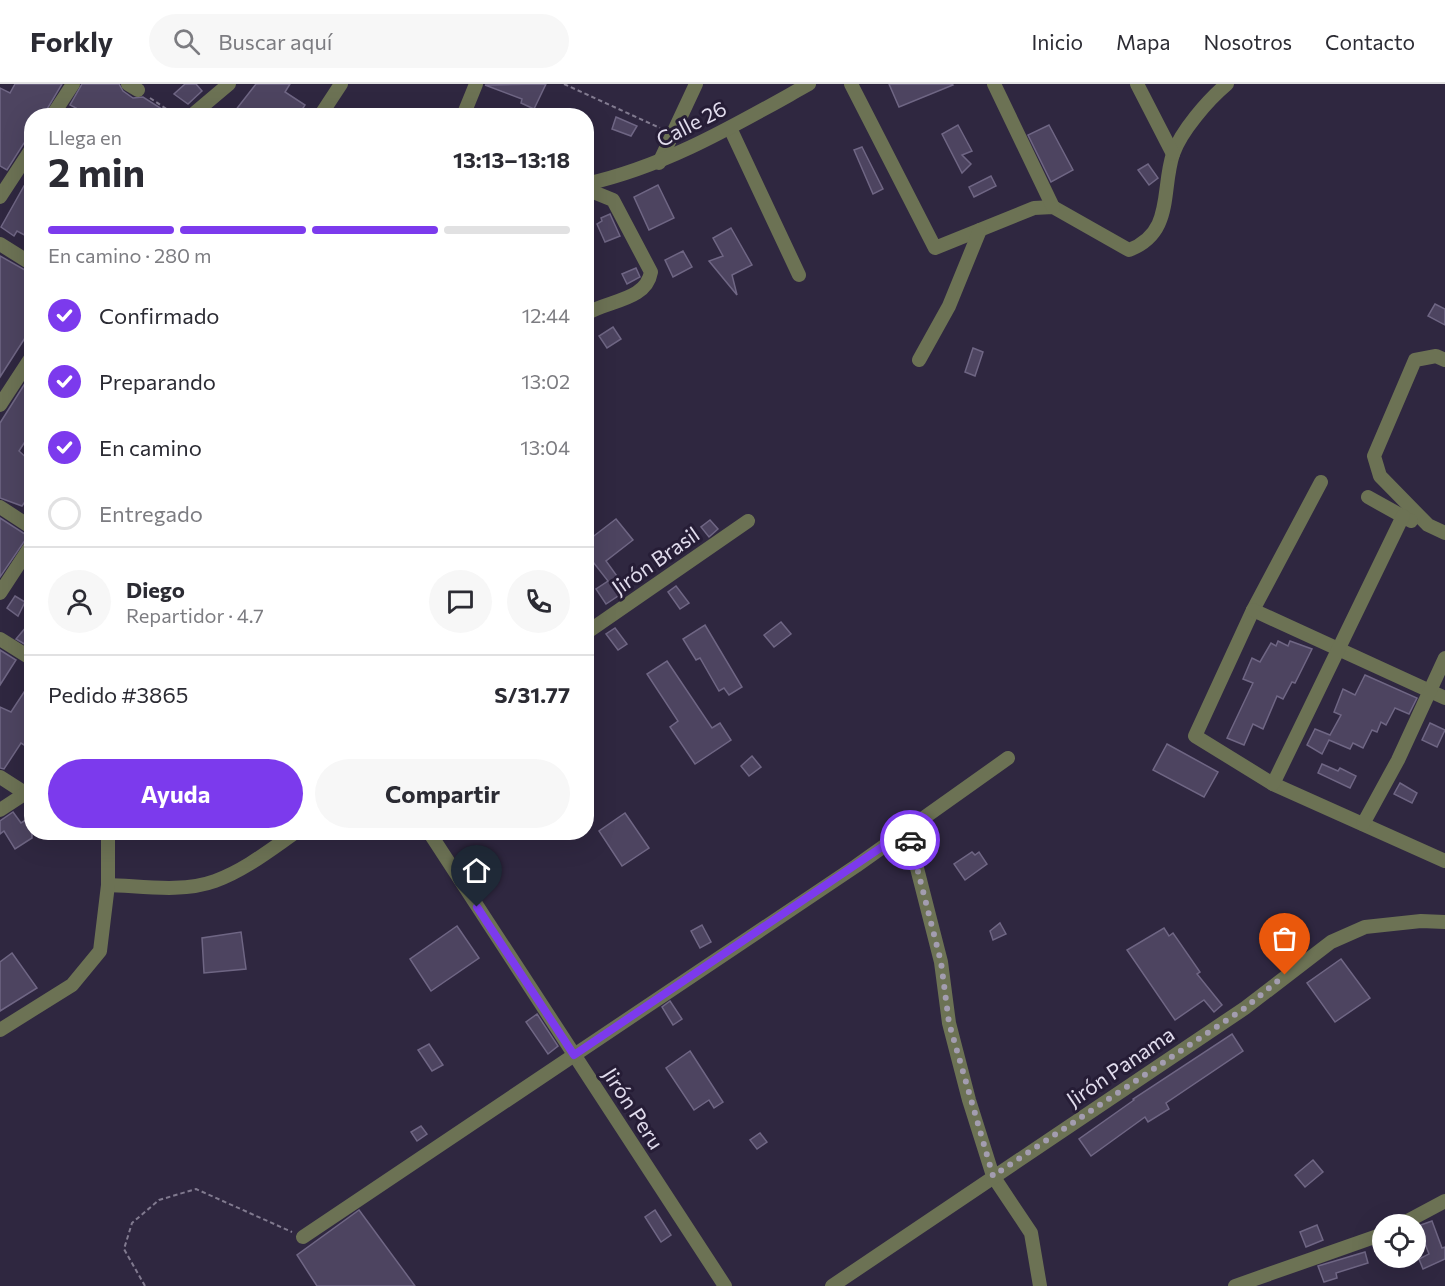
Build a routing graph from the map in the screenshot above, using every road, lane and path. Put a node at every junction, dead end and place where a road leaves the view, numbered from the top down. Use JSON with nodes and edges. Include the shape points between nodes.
{"nodes":[{"id":1,"x":73,"y":84,"type":"edge"},
{"id":2,"x":229,"y":84,"type":"edge"},
{"id":3,"x":341,"y":84,"type":"edge"},
{"id":4,"x":476,"y":84,"type":"edge"},
{"id":5,"x":564,"y":84,"type":"edge"},
{"id":6,"x":696,"y":84,"type":"edge"},
{"id":7,"x":809,"y":84,"type":"edge"},
{"id":8,"x":851,"y":84,"type":"edge"},
{"id":9,"x":994,"y":84,"type":"edge"},
{"id":10,"x":1137,"y":84,"type":"edge"},
{"id":11,"x":1227,"y":84,"type":"edge"},
{"id":12,"x":133,"y":87,"type":"edge"},
{"id":13,"x":57,"y":108,"type":"edge"},
{"id":14,"x":165,"y":108,"type":"edge"},
{"id":15,"x":200,"y":108,"type":"edge"},
{"id":16,"x":325,"y":108,"type":"edge"},
{"id":17,"x":466,"y":108,"type":"edge"},
{"id":18,"x":730,"y":128,"type":"junction"},
{"id":19,"x":674,"y":134,"type":"junction"},
{"id":20,"x":1173,"y":154,"type":"junction"},
{"id":21,"x":24,"y":160,"type":"edge"},
{"id":22,"x":659,"y":163,"type":"junction"},
{"id":23,"x":594,"y":182,"type":"edge"},
{"id":24,"x":594,"y":192,"type":"edge"},
{"id":25,"x":0,"y":197,"type":"edge"},
{"id":26,"x":1053,"y":207,"type":"junction"},
{"id":27,"x":980,"y":230,"type":"junction"},
{"id":28,"x":0,"y":244,"type":"edge"},
{"id":29,"x":24,"y":259,"type":"edge"},
{"id":30,"x":799,"y":275,"type":"dead end"},
{"id":31,"x":594,"y":312,"type":"edge"},
{"id":32,"x":919,"y":360,"type":"dead end"},
{"id":33,"x":1445,"y":360,"type":"edge"},
{"id":34,"x":24,"y":369,"type":"edge"},
{"id":35,"x":0,"y":405,"type":"edge"},
{"id":36,"x":1321,"y":482,"type":"dead end"},
{"id":37,"x":1368,"y":497,"type":"dead end"},
{"id":38,"x":0,"y":507,"type":"edge"},
{"id":39,"x":1403,"y":516,"type":"junction"},
{"id":40,"x":748,"y":521,"type":"dead end"},
{"id":41,"x":24,"y":523,"type":"edge"},
{"id":42,"x":1428,"y":525,"type":"junction"},
{"id":43,"x":1445,"y":533,"type":"edge"},
{"id":44,"x":24,"y":556,"type":"edge"},
{"id":45,"x":0,"y":593,"type":"edge"},
{"id":46,"x":1253,"y":610,"type":"junction"},
{"id":47,"x":594,"y":627,"type":"edge"},
{"id":48,"x":0,"y":639,"type":"edge"},
{"id":49,"x":1337,"y":649,"type":"junction"},
{"id":50,"x":24,"y":654,"type":"edge"},
{"id":51,"x":1445,"y":658,"type":"edge"},
{"id":52,"x":1430,"y":691,"type":"junction"},
{"id":53,"x":1445,"y":698,"type":"edge"},
{"id":54,"x":1008,"y":758,"type":"dead end"},
{"id":55,"x":0,"y":777,"type":"edge"},
{"id":56,"x":1273,"y":784,"type":"junction"},
{"id":57,"x":24,"y":789,"type":"edge"},
{"id":58,"x":24,"y":794,"type":"edge"},
{"id":59,"x":0,"y":810,"type":"edge"},
{"id":60,"x":1363,"y":824,"type":"junction"},
{"id":61,"x":907,"y":830,"type":"junction"},
{"id":62,"x":108,"y":840,"type":"edge"},
{"id":63,"x":284,"y":840,"type":"edge"},
{"id":64,"x":434,"y":840,"type":"edge"},
{"id":65,"x":1445,"y":861,"type":"edge"},
{"id":66,"x":108,"y":885,"type":"junction"},
{"id":67,"x":1445,"y":922,"type":"edge"},
{"id":68,"x":0,"y":1030,"type":"edge"},
{"id":69,"x":574,"y":1055,"type":"junction"},
{"id":70,"x":993,"y":1176,"type":"junction"},
{"id":71,"x":1445,"y":1201,"type":"edge"},
{"id":72,"x":1421,"y":1214,"type":"edge"},
{"id":73,"x":303,"y":1237,"type":"joint"},
{"id":74,"x":1372,"y":1238,"type":"edge"},
{"id":75,"x":1264,"y":1281,"type":"edge"},
{"id":76,"x":145,"y":1286,"type":"edge"},
{"id":77,"x":725,"y":1286,"type":"edge"},
{"id":78,"x":832,"y":1286,"type":"edge"},
{"id":79,"x":1040,"y":1286,"type":"edge"},
{"id":80,"x":1234,"y":1286,"type":"edge"}],
"edges":[{"from":1,"to":13,"type":"street"},
{"from":2,"to":15,"type":"street"},
{"from":3,"to":16,"type":"street"},
{"from":4,"to":17,"type":"street"},
{"from":5,"to":19,"type":"path"},
{"from":6,"to":19,"type":"street"},
{"from":7,"to":18,"type":"street","name":"Calle 26"},
{"from":8,"to":27,"type":"street","via":[[935,248]]},
{"from":9,"to":26,"type":"street"},
{"from":10,"to":20,"type":"street"},
{"from":11,"to":20,"type":"street","via":[[1200,112]]},
{"from":12,"to":14,"type":"path"},
{"from":18,"to":22,"type":"street","name":"Calle 26"},
{"from":18,"to":30,"type":"street"},
{"from":19,"to":22,"type":"street"},
{"from":20,"to":26,"type":"street","via":[[1163,217],[1141,246],[1129,250]]},
{"from":21,"to":25,"type":"street"},
{"from":22,"to":23,"type":"street","name":"Calle 26"},
{"from":24,"to":31,"type":"street","via":[[613,200],[651,272],[649,283],[639,292]]},
{"from":26,"to":27,"type":"street","via":[[1034,208]]},
{"from":27,"to":32,"type":"street","via":[[949,306]]},
{"from":28,"to":29,"type":"street"},
{"from":33,"to":42,"type":"street","via":[[1436,356],[1415,360],[1374,456],[1380,476]]},
{"from":34,"to":35,"type":"street"},
{"from":36,"to":46,"type":"street"},
{"from":37,"to":39,"type":"street"},
{"from":38,"to":41,"type":"street"},
{"from":39,"to":42,"type":"street","via":[[1422,529]]},
{"from":39,"to":49,"type":"street"},
{"from":40,"to":47,"type":"street","name":"Jirón Brasil"},
{"from":42,"to":43,"type":"street"},
{"from":44,"to":45,"type":"street"},
{"from":46,"to":49,"type":"street"},
{"from":46,"to":56,"type":"street","via":[[1195,736]]},
{"from":48,"to":50,"type":"street"},
{"from":49,"to":52,"type":"street"},
{"from":49,"to":56,"type":"street"},
{"from":51,"to":52,"type":"street"},
{"from":52,"to":53,"type":"street"},
{"from":52,"to":60,"type":"street"},
{"from":54,"to":61,"type":"street"},
{"from":55,"to":57,"type":"street"},
{"from":56,"to":60,"type":"street"},
{"from":58,"to":59,"type":"street"},
{"from":60,"to":65,"type":"street"},
{"from":61,"to":69,"type":"street"},
{"from":61,"to":70,"type":"street","via":[[941,962],[949,1023]]},
{"from":62,"to":66,"type":"street"},
{"from":63,"to":66,"type":"street","via":[[241,869],[213,882],[176,888]]},
{"from":64,"to":69,"type":"street","name":"Jirón Peru"},
{"from":66,"to":68,"type":"street","via":[[100,951],[72,984]]},
{"from":67,"to":70,"type":"street","name":"Jirón Panama","via":[[1365,927],[1331,942],[1245,1008]]},
{"from":69,"to":73,"type":"street"},
{"from":69,"to":77,"type":"street","name":"Jirón Peru"},
{"from":70,"to":78,"type":"street","name":"Jirón Panama"},
{"from":70,"to":79,"type":"street","via":[[1031,1233]]},
{"from":71,"to":72,"type":"street"},
{"from":73,"to":76,"type":"path","via":[[196,1188],[159,1200],[132,1223],[124,1249]]},
{"from":74,"to":75,"type":"street"},
{"from":75,"to":80,"type":"street"}]}
